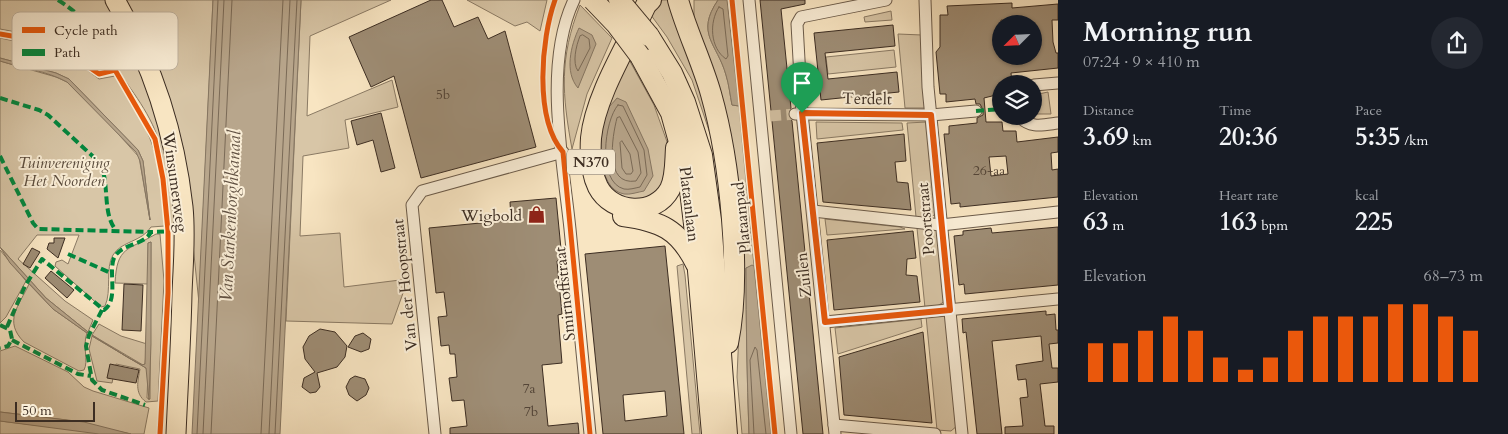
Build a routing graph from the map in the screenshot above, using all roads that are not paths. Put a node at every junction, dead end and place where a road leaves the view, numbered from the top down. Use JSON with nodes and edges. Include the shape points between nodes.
{"nodes":[{"id":1,"x":115,"y":0,"type":"edge"},
{"id":2,"x":574,"y":0,"type":"edge"},
{"id":3,"x":593,"y":0,"type":"edge"},
{"id":4,"x":619,"y":0,"type":"edge"},
{"id":5,"x":632,"y":0,"type":"edge"},
{"id":6,"x":651,"y":0,"type":"edge"},
{"id":7,"x":678,"y":0,"type":"edge"},
{"id":8,"x":749,"y":0,"type":"edge"},
{"id":9,"x":886,"y":0,"type":"edge"},
{"id":10,"x":925,"y":0,"type":"edge"},
{"id":11,"x":121,"y":12,"type":"edge"},
{"id":12,"x":149,"y":70,"type":"edge"},
{"id":13,"x":1058,"y":83,"type":"edge"},
{"id":14,"x":1042,"y":84,"type":"edge"},
{"id":15,"x":976,"y":111,"type":"dead end"},
{"id":16,"x":799,"y":113,"type":"junction"},
{"id":17,"x":931,"y":115,"type":"junction"},
{"id":18,"x":1058,"y":124,"type":"edge"},
{"id":19,"x":1030,"y":125,"type":"edge"},
{"id":20,"x":676,"y":128,"type":"junction"},
{"id":21,"x":563,"y":152,"type":"junction"},
{"id":22,"x":813,"y":211,"type":"junction"},
{"id":23,"x":1058,"y":212,"type":"edge"},
{"id":24,"x":941,"y":224,"type":"junction"},
{"id":25,"x":698,"y":269,"type":"junction"},
{"id":26,"x":1058,"y":299,"type":"edge"},
{"id":27,"x":950,"y":310,"type":"junction"},
{"id":28,"x":825,"y":322,"type":"junction"},
{"id":29,"x":722,"y":371,"type":"junction"},
{"id":30,"x":834,"y":430,"type":"edge"},
{"id":31,"x":176,"y":434,"type":"edge"},
{"id":32,"x":435,"y":434,"type":"edge"},
{"id":33,"x":590,"y":434,"type":"edge"},
{"id":34,"x":712,"y":434,"type":"edge"},
{"id":35,"x":727,"y":434,"type":"edge"},
{"id":36,"x":792,"y":434,"type":"edge"},
{"id":37,"x":935,"y":434,"type":"edge"},
{"id":38,"x":962,"y":434,"type":"edge"}],
"edges":[{"from":1,"to":11,"type":"main road","name":"Winsumerweg"},
{"from":2,"to":21,"type":"street","name":"Smirnoffstraat","via":[[560,43],[557,69]]},
{"from":3,"to":20,"type":"highway","name":"Plataanlaan","number":"N370","bridge":true,"via":[[640,56],[662,94]]},
{"from":4,"to":29,"type":"highway","name":"Plataanlaan","bridge":true,"via":[[649,36],[672,73],[702,155],[712,220]]},
{"from":5,"to":25,"type":"highway","number":"N370","via":[[584,124],[585,177],[595,200],[608,211],[617,216],[660,224],[676,234]]},
{"from":6,"to":20,"type":"highway","number":"N370","via":[[595,116],[591,162],[603,195],[616,205],[631,209],[649,206],[663,198],[671,188],[675,169]]},
{"from":7,"to":29,"type":"highway","via":[[711,94],[731,203],[732,325]]},
{"from":8,"to":36,"type":"street","name":"Zuilen","via":[[766,116]]},
{"from":9,"to":16,"type":"street","name":"Zuilen","via":[[798,20]]},
{"from":10,"to":17,"type":"street","name":"Poortstraat"},
{"from":12,"to":31,"type":"main road","name":"Winsumerweg","via":[[176,159],[183,207]]},
{"from":13,"to":14,"type":"street"},
{"from":15,"to":17,"type":"street","name":"Terdelt"},
{"from":16,"to":17,"type":"street","name":"Terdelt"},
{"from":16,"to":22,"type":"street","name":"Zuilen"},
{"from":17,"to":24,"type":"street","name":"Poortstraat"},
{"from":18,"to":19,"type":"street"},
{"from":20,"to":25,"type":"highway","name":"Plataanlaan","number":"N370","via":[[691,191]]},
{"from":21,"to":32,"type":"street","name":"Van der Hoopstraat","via":[[422,191],[412,205]]},
{"from":21,"to":33,"type":"street","name":"Smirnoffstraat"},
{"from":22,"to":24,"type":"street"},
{"from":22,"to":28,"type":"street","name":"Zuilen"},
{"from":23,"to":24,"type":"street"},
{"from":24,"to":27,"type":"street","name":"Poortstraat"},
{"from":25,"to":34,"type":"highway","name":"Plataanlaan","number":"N370"},
{"from":26,"to":27,"type":"street"},
{"from":27,"to":28,"type":"street"},
{"from":27,"to":38,"type":"street","name":"Poortstraat"},
{"from":28,"to":30,"type":"street","name":"Zuilen"},
{"from":29,"to":35,"type":"highway","name":"Plataanlaan"},
{"from":30,"to":37,"type":"street"}]}
